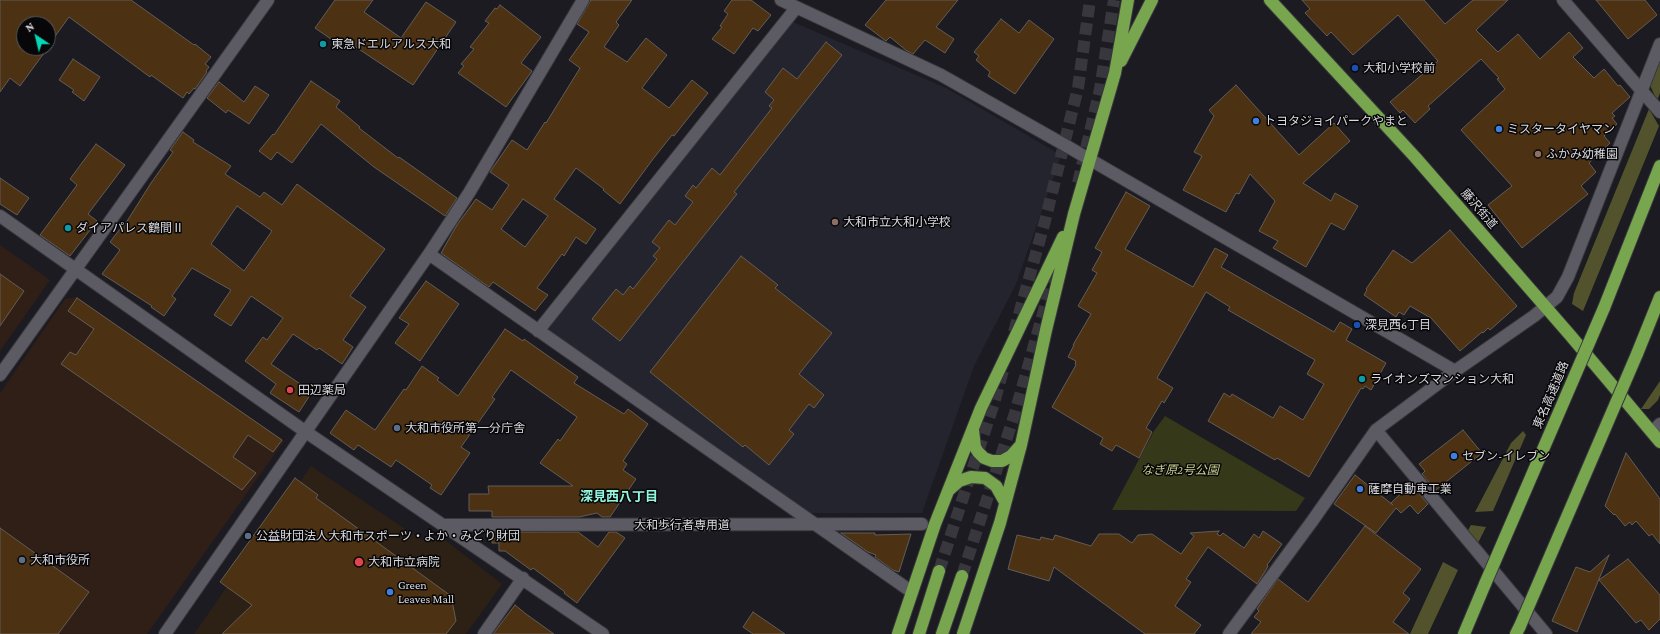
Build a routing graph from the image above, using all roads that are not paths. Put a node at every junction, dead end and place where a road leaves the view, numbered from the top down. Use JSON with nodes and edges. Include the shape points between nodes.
{"nodes":[{"id":1,"x":268,"y":0,"type":"edge"},
{"id":2,"x":582,"y":0,"type":"edge"},
{"id":3,"x":781,"y":0,"type":"edge"},
{"id":4,"x":1128,"y":0,"type":"edge"},
{"id":5,"x":1152,"y":0,"type":"edge"},
{"id":6,"x":1265,"y":0,"type":"edge"},
{"id":7,"x":1270,"y":0,"type":"edge"},
{"id":8,"x":1563,"y":0,"type":"edge"},
{"id":9,"x":796,"y":8,"type":"junction"},
{"id":10,"x":1297,"y":30,"type":"junction"},
{"id":11,"x":1660,"y":44,"type":"edge"},
{"id":12,"x":1115,"y":73,"type":"junction"},
{"id":13,"x":1642,"y":91,"type":"junction"},
{"id":14,"x":1660,"y":112,"type":"edge"},
{"id":15,"x":1090,"y":160,"type":"junction"},
{"id":16,"x":1660,"y":166,"type":"edge"},
{"id":17,"x":1074,"y":214,"type":"junction"},
{"id":18,"x":0,"y":216,"type":"edge"},
{"id":19,"x":430,"y":254,"type":"junction"},
{"id":20,"x":76,"y":270,"type":"junction"},
{"id":21,"x":1660,"y":297,"type":"edge"},
{"id":22,"x":1546,"y":307,"type":"junction"},
{"id":23,"x":538,"y":330,"type":"junction"},
{"id":24,"x":1455,"y":371,"type":"junction"},
{"id":25,"x":0,"y":375,"type":"edge"},
{"id":26,"x":973,"y":427,"type":"junction"},
{"id":27,"x":1656,"y":428,"type":"edge"},
{"id":28,"x":1376,"y":430,"type":"junction"},
{"id":29,"x":306,"y":432,"type":"junction"},
{"id":30,"x":1660,"y":442,"type":"edge"},
{"id":31,"x":1021,"y":445,"type":"junction"},
{"id":32,"x":947,"y":492,"type":"junction"},
{"id":33,"x":1005,"y":502,"type":"junction"},
{"id":34,"x":815,"y":524,"type":"junction"},
{"id":35,"x":922,"y":524,"type":"dead end"},
{"id":36,"x":443,"y":525,"type":"junction"},
{"id":37,"x":939,"y":571,"type":"tunnel mouth"},
{"id":38,"x":962,"y":576,"type":"tunnel mouth"},
{"id":39,"x":523,"y":578,"type":"junction"},
{"id":40,"x":912,"y":592,"type":"junction"},
{"id":41,"x":1518,"y":630,"type":"edge"},
{"id":42,"x":165,"y":634,"type":"edge"},
{"id":43,"x":484,"y":634,"type":"edge"},
{"id":44,"x":603,"y":634,"type":"edge"},
{"id":45,"x":898,"y":634,"type":"edge"},
{"id":46,"x":919,"y":634,"type":"edge"},
{"id":47,"x":942,"y":634,"type":"edge"},
{"id":48,"x":963,"y":634,"type":"edge"},
{"id":49,"x":1229,"y":634,"type":"edge"},
{"id":50,"x":1464,"y":634,"type":"edge"},
{"id":51,"x":1546,"y":634,"type":"edge"}],
"edges":[{"from":1,"to":20,"type":"street"},
{"from":2,"to":19,"type":"street","via":[[469,194]]},
{"from":3,"to":9,"type":"street"},
{"from":4,"to":12,"type":"highway"},
{"from":5,"to":12,"type":"highway"},
{"from":6,"to":10,"type":"highway"},
{"from":7,"to":10,"type":"highway","name":"藤沢街道"},
{"from":8,"to":13,"type":"street"},
{"from":9,"to":15,"type":"street","via":[[941,75]]},
{"from":9,"to":23,"type":"street"},
{"from":10,"to":22,"type":"highway","name":"藤沢街道","via":[[1415,157]]},
{"from":11,"to":13,"type":"street"},
{"from":12,"to":15,"type":"highway"},
{"from":13,"to":14,"type":"street"},
{"from":13,"to":22,"type":"street","via":[[1568,277],[1557,297]]},
{"from":15,"to":17,"type":"highway"},
{"from":15,"to":24,"type":"street"},
{"from":16,"to":50,"type":"highway","name":"東名高速道路","bridge":true,"via":[[1604,308]]},
{"from":17,"to":26,"type":"highway"},
{"from":17,"to":31,"type":"highway"},
{"from":18,"to":20,"type":"street"},
{"from":19,"to":23,"type":"street"},
{"from":19,"to":29,"type":"street"},
{"from":20,"to":25,"type":"street"},
{"from":20,"to":29,"type":"street"},
{"from":21,"to":41,"type":"highway","bridge":true},
{"from":22,"to":24,"type":"street"},
{"from":22,"to":27,"type":"highway","name":"藤沢街道"},
{"from":23,"to":34,"type":"street"},
{"from":24,"to":28,"type":"street"},
{"from":26,"to":31,"type":"highway","via":[[974,447],[984,458],[992,461],[1002,461],[1012,456]]},
{"from":26,"to":32,"type":"highway"},
{"from":27,"to":30,"type":"highway","name":"藤沢街道"},
{"from":28,"to":49,"type":"street","via":[[1314,520]]},
{"from":28,"to":51,"type":"street"},
{"from":29,"to":36,"type":"street"},
{"from":29,"to":42,"type":"street"},
{"from":31,"to":33,"type":"highway"},
{"from":32,"to":33,"type":"highway","via":[[959,481],[971,477],[986,478],[996,486]]},
{"from":32,"to":40,"type":"highway"},
{"from":33,"to":48,"type":"highway"},
{"from":34,"to":35,"type":"street","name":"大和歩行者専用道"},
{"from":34,"to":36,"type":"street","name":"大和歩行者専用道"},
{"from":34,"to":40,"type":"street"},
{"from":36,"to":39,"type":"street"},
{"from":37,"to":46,"type":"highway"},
{"from":38,"to":47,"type":"highway"},
{"from":39,"to":43,"type":"street"},
{"from":39,"to":44,"type":"street"},
{"from":40,"to":45,"type":"highway"}]}
